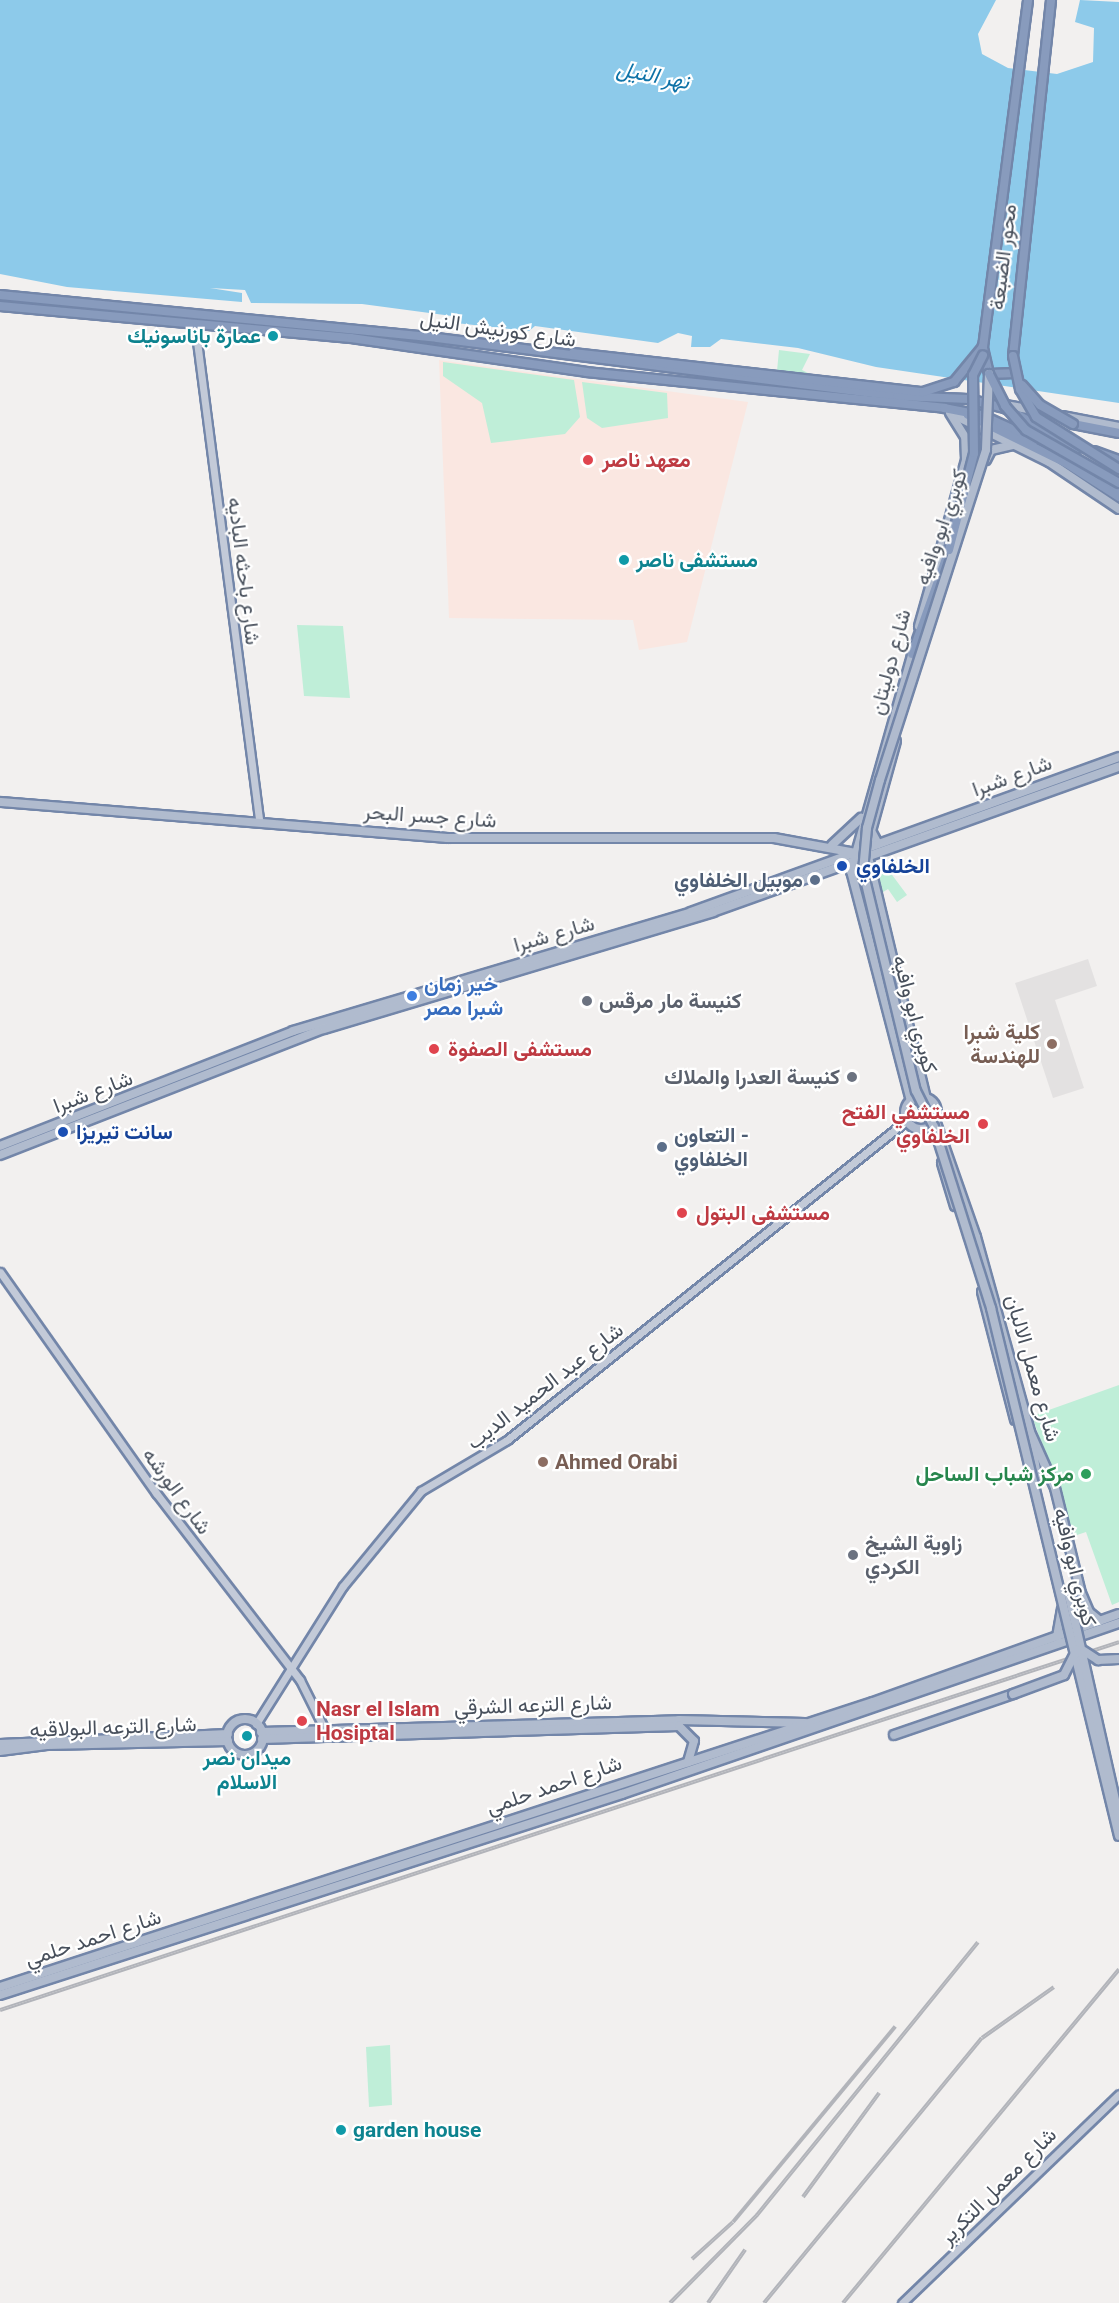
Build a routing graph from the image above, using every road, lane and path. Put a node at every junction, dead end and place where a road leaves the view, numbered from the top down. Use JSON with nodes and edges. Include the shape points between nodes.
{"nodes":[{"id":1,"x":1028,"y":0,"type":"edge"},
{"id":2,"x":1051,"y":0,"type":"edge"},
{"id":3,"x":0,"y":295,"type":"edge"},
{"id":4,"x":0,"y":306,"type":"edge"},
{"id":5,"x":195,"y":326,"type":"junction"},
{"id":6,"x":983,"y":351,"type":"junction"},
{"id":7,"x":548,"y":354,"type":"junction"},
{"id":8,"x":588,"y":360,"type":"junction"},
{"id":9,"x":614,"y":364,"type":"junction"},
{"id":10,"x":586,"y":372,"type":"junction"},
{"id":11,"x":1016,"y":373,"type":"junction"},
{"id":12,"x":988,"y":374,"type":"junction"},
{"id":13,"x":612,"y":375,"type":"junction"},
{"id":14,"x":991,"y":403,"type":"junction"},
{"id":15,"x":947,"y":410,"type":"junction"},
{"id":16,"x":963,"y":411,"type":"junction"},
{"id":17,"x":1119,"y":427,"type":"edge"},
{"id":18,"x":1119,"y":433,"type":"edge"},
{"id":19,"x":1012,"y":445,"type":"junction"},
{"id":20,"x":1089,"y":450,"type":"junction"},
{"id":21,"x":1119,"y":460,"type":"edge"},
{"id":22,"x":1119,"y":469,"type":"edge"},
{"id":23,"x":1119,"y":474,"type":"edge"},
{"id":24,"x":1119,"y":483,"type":"edge"},
{"id":25,"x":1119,"y":489,"type":"edge"},
{"id":26,"x":1119,"y":497,"type":"edge"},
{"id":27,"x":1119,"y":509,"type":"edge"},
{"id":28,"x":912,"y":654,"type":"junction"},
{"id":29,"x":1119,"y":757,"type":"edge"},
{"id":30,"x":1119,"y":767,"type":"edge"},
{"id":31,"x":1000,"y":799,"type":"junction"},
{"id":32,"x":0,"y":802,"type":"edge"},
{"id":33,"x":976,"y":808,"type":"junction"},
{"id":34,"x":1004,"y":810,"type":"junction"},
{"id":35,"x":864,"y":815,"type":"junction"},
{"id":36,"x":980,"y":818,"type":"junction"},
{"id":37,"x":259,"y":821,"type":"junction"},
{"id":38,"x":878,"y":844,"type":"junction"},
{"id":39,"x":832,"y":845,"type":"junction"},
{"id":40,"x":856,"y":853,"type":"junction"},
{"id":41,"x":868,"y":857,"type":"junction"},
{"id":42,"x":852,"y":864,"type":"junction"},
{"id":43,"x":277,"y":1037,"type":"junction"},
{"id":44,"x":260,"y":1043,"type":"junction"},
{"id":45,"x":281,"y":1045,"type":"junction"},
{"id":46,"x":264,"y":1052,"type":"junction"},
{"id":47,"x":926,"y":1098,"type":"junction"},
{"id":48,"x":911,"y":1101,"type":"junction"},
{"id":49,"x":907,"y":1120,"type":"junction"},
{"id":50,"x":933,"y":1123,"type":"junction"},
{"id":51,"x":0,"y":1146,"type":"edge"},
{"id":52,"x":0,"y":1155,"type":"edge"},
{"id":53,"x":0,"y":1272,"type":"edge"},
{"id":54,"x":1016,"y":1383,"type":"junction"},
{"id":55,"x":1006,"y":1387,"type":"junction"},
{"id":56,"x":1030,"y":1432,"type":"junction"},
{"id":57,"x":1028,"y":1467,"type":"junction"},
{"id":58,"x":1050,"y":1538,"type":"junction"},
{"id":59,"x":1086,"y":1607,"type":"junction"},
{"id":60,"x":1119,"y":1614,"type":"edge"},
{"id":61,"x":1062,"y":1621,"type":"junction"},
{"id":62,"x":1100,"y":1621,"type":"junction"},
{"id":63,"x":1119,"y":1623,"type":"edge"},
{"id":64,"x":1058,"y":1637,"type":"junction"},
{"id":65,"x":1081,"y":1650,"type":"junction"},
{"id":66,"x":1119,"y":1659,"type":"edge"},
{"id":67,"x":289,"y":1665,"type":"junction"},
{"id":68,"x":704,"y":1720,"type":"junction"},
{"id":69,"x":806,"y":1723,"type":"junction"},
{"id":70,"x":256,"y":1724,"type":"junction"},
{"id":71,"x":608,"y":1724,"type":"junction"},
{"id":72,"x":325,"y":1730,"type":"junction"},
{"id":73,"x":262,"y":1735,"type":"junction"},
{"id":74,"x":894,"y":1735,"type":"dead end"},
{"id":75,"x":228,"y":1738,"type":"junction"},
{"id":76,"x":693,"y":1738,"type":"junction"},
{"id":77,"x":0,"y":1744,"type":"edge"},
{"id":78,"x":0,"y":1751,"type":"edge"},
{"id":79,"x":688,"y":1762,"type":"junction"},
{"id":80,"x":639,"y":1775,"type":"junction"},
{"id":81,"x":617,"y":1784,"type":"junction"},
{"id":82,"x":647,"y":1785,"type":"junction"},
{"id":83,"x":622,"y":1794,"type":"junction"},
{"id":84,"x":1119,"y":1818,"type":"edge"},
{"id":85,"x":1119,"y":1836,"type":"edge"},
{"id":86,"x":0,"y":1987,"type":"edge"},
{"id":87,"x":0,"y":1995,"type":"edge"},
{"id":88,"x":1119,"y":2094,"type":"edge"},
{"id":89,"x":902,"y":2303,"type":"edge"}],
"edges":[{"from":1,"to":6,"type":"highway","name":"محور الضبعة"},
{"from":2,"to":11,"type":"highway","name":"محور الضبعة","bridge":true,"via":[[1013,325]]},
{"from":3,"to":7,"type":"highway","name":"شارع كورنيش النيل"},
{"from":4,"to":5,"type":"highway","name":"شارع كورنيش النيل"},
{"from":5,"to":10,"type":"highway","name":"شارع كورنيش النيل","via":[[362,339]]},
{"from":5,"to":37,"type":"street","name":"شارع باحثه الباديه"},
{"from":6,"to":7,"type":"highway","via":[[954,382],[923,392],[652,359]]},
{"from":6,"to":12,"type":"highway","bridge":true},
{"from":6,"to":28,"type":"highway","bridge":true,"via":[[973,375],[974,453],[949,550]]},
{"from":7,"to":8,"type":"highway","name":"شارع كورنيش النيل"},
{"from":8,"to":9,"type":"highway","name":"شارع كورنيش النيل"},
{"from":8,"to":10,"type":"highway"},
{"from":9,"to":13,"type":"highway"},
{"from":9,"to":14,"type":"highway","name":"شارع كورنيش النيل"},
{"from":10,"to":13,"type":"highway","name":"شارع كورنيش النيل"},
{"from":11,"to":12,"type":"highway"},
{"from":11,"to":18,"type":"highway","bridge":true,"via":[[1031,397],[1056,416]]},
{"from":11,"to":20,"type":"highway","name":"محور الضبعة","bridge":true,"via":[[1036,417]]},
{"from":12,"to":24,"type":"highway","bridge":true,"via":[[1005,406],[1026,430]]},
{"from":12,"to":58,"type":"main road","name":"كوبري ابو وافيه","bridge":true,"via":[[986,450],[880,780],[867,828],[864,871],[901,1038],[983,1281]]},
{"from":13,"to":15,"type":"highway","name":"شارع كورنيش النيل"},
{"from":14,"to":17,"type":"main road","name":"شارع كورنيش النيل"},
{"from":14,"to":23,"type":"highway","name":"شارع كورنيش النيل"},
{"from":15,"to":16,"type":"highway","name":"شارع كورنيش النيل"},
{"from":15,"to":19,"type":"main road","name":"شارع كورنيش النيل"},
{"from":15,"to":28,"type":"main road","name":"شارع دوليتان","via":[[964,437],[966,460]]},
{"from":16,"to":25,"type":"highway","name":"شارع كورنيش النيل","via":[[1073,458]]},
{"from":16,"to":26,"type":"highway"},
{"from":19,"to":27,"type":"main road","name":"شارع كورنيش النيل","via":[[1049,462]]},
{"from":19,"to":38,"type":"main road","name":"شارع دوليتان","via":[[987,455],[974,492],[880,796],[871,831]]},
{"from":20,"to":21,"type":"highway","bridge":true},
{"from":20,"to":22,"type":"highway","name":"محور الضبعة","bridge":true},
{"from":28,"to":35,"type":"main road","name":"شارع دوليتان"},
{"from":29,"to":31,"type":"main road","name":"شارع شبرا"},
{"from":30,"to":34,"type":"main road","name":"شارع شبرا"},
{"from":31,"to":33,"type":"main road","name":"شارع شبرا"},
{"from":31,"to":34,"type":"main road"},
{"from":32,"to":37,"type":"main road","name":"شارع جسر البحر"},
{"from":33,"to":36,"type":"main road"},
{"from":33,"to":38,"type":"main road","name":"شارع شبرا"},
{"from":34,"to":36,"type":"main road","name":"شارع شبرا"},
{"from":35,"to":39,"type":"main road"},
{"from":35,"to":40,"type":"main road","name":"شارع دوليتان"},
{"from":36,"to":41,"type":"main road","name":"شارع شبرا"},
{"from":37,"to":39,"type":"main road","name":"شارع جسر البحر","via":[[447,838],[774,838]]},
{"from":38,"to":40,"type":"main road","name":"شارع شبرا"},
{"from":39,"to":40,"type":"main road","name":"شارع جسر البحر"},
{"from":40,"to":42,"type":"main road"},
{"from":40,"to":43,"type":"main road","name":"شارع شبرا","via":[[691,912]]},
{"from":41,"to":42,"type":"main road","name":"شارع شبرا"},
{"from":41,"to":47,"type":"main road"},
{"from":42,"to":45,"type":"main road","name":"شارع شبرا","via":[[654,932]]},
{"from":42,"to":48,"type":"main road"},
{"from":43,"to":44,"type":"main road","name":"شارع شبرا"},
{"from":43,"to":45,"type":"main road"},
{"from":44,"to":46,"type":"main road"},
{"from":44,"to":51,"type":"main road","name":"شارع شبرا"},
{"from":45,"to":46,"type":"main road","name":"شارع شبرا"},
{"from":46,"to":52,"type":"main road","name":"شارع شبرا"},
{"from":47,"to":48,"type":"main road"},
{"from":47,"to":50,"type":"main road","via":[[936,1108]]},
{"from":48,"to":49,"type":"main road"},
{"from":49,"to":50,"type":"main road","via":[[917,1128]]},
{"from":49,"to":67,"type":"street","name":"شارع عبد الحميد الديب","via":[[495,1449],[421,1491],[347,1580]]},
{"from":50,"to":54,"type":"main road","name":"شارع معمل الالبان","via":[[976,1237]]},
{"from":50,"to":55,"type":"main road","name":"شارع معمل الالبان"},
{"from":53,"to":67,"type":"street","name":"شارع الورشه","via":[[156,1493]]},
{"from":54,"to":55,"type":"main road"},
{"from":54,"to":56,"type":"main road","name":"شارع معمل الالبان"},
{"from":55,"to":57,"type":"main road","name":"شارع معمل الالبان"},
{"from":56,"to":59,"type":"main road","name":"شارع معمل الالبان","via":[[1055,1488]]},
{"from":56,"to":65,"type":"main road","name":"كوبري ابو وافيه","bridge":true,"via":[[1037,1477]]},
{"from":57,"to":58,"type":"main road","bridge":true},
{"from":57,"to":61,"type":"main road","name":"شارع معمل الالبان"},
{"from":58,"to":65,"type":"main road","name":"كوبري ابو وافيه","bridge":true},
{"from":59,"to":61,"type":"main road","via":[[1074,1620]]},
{"from":59,"to":62,"type":"main road"},
{"from":60,"to":62,"type":"main road","name":"شارع احمد حلمي"},
{"from":61,"to":64,"type":"main road","name":"شارع معمل الالبان"},
{"from":62,"to":64,"type":"main road","name":"شارع احمد حلمي"},
{"from":63,"to":82,"type":"main road","name":"شارع احمد حلمي"},
{"from":64,"to":69,"type":"main road","name":"شارع احمد حلمي"},
{"from":65,"to":66,"type":"main road","bridge":true,"via":[[1098,1660]]},
{"from":65,"to":74,"type":"main road","bridge":true,"via":[[1064,1676]]},
{"from":65,"to":84,"type":"main road","name":"كوبري ابو وافيه","bridge":true},
{"from":65,"to":85,"type":"main road","name":"كوبري ابو وافيه","bridge":true},
{"from":67,"to":70,"type":"street","name":"شارع عبد الحميد الديب"},
{"from":67,"to":72,"type":"street","name":"شارع الورشه"},
{"from":68,"to":69,"type":"main road","name":"شارع الترعه الشرقي"},
{"from":68,"to":71,"type":"main road","name":"شارع الترعه الشرقي"},
{"from":68,"to":76,"type":"main road"},
{"from":69,"to":79,"type":"main road","name":"شارع احمد حلمي"},
{"from":70,"to":73,"type":"main road"},
{"from":70,"to":75,"type":"main road","via":[[238,1721]]},
{"from":71,"to":72,"type":"main road","name":"شارع الترعه الشرقي"},
{"from":71,"to":73,"type":"main road","name":"شارع الترعه الشرقي"},
{"from":71,"to":76,"type":"main road","name":"شارع الترعه الشرقي","via":[[679,1726]]},
{"from":72,"to":73,"type":"main road","name":"شارع الترعه الشرقي"},
{"from":73,"to":75,"type":"main road","via":[[257,1750],[246,1755]]},
{"from":75,"to":77,"type":"main road","name":"شارع الترعه البولاقيه"},
{"from":75,"to":78,"type":"main road","name":"شارع الترعه البولاقيه","via":[[47,1745]]},
{"from":76,"to":79,"type":"main road"},
{"from":79,"to":80,"type":"main road","name":"شارع احمد حلمي"},
{"from":80,"to":81,"type":"main road","name":"شارع احمد حلمي"},
{"from":80,"to":82,"type":"main road"},
{"from":81,"to":83,"type":"main road"},
{"from":81,"to":86,"type":"main road","name":"شارع احمد حلمي"},
{"from":82,"to":83,"type":"main road","name":"شارع احمد حلمي"},
{"from":83,"to":87,"type":"main road","name":"شارع احمد حلمي"},
{"from":88,"to":89,"type":"street","name":"شارع معمل التكرير"}]}
